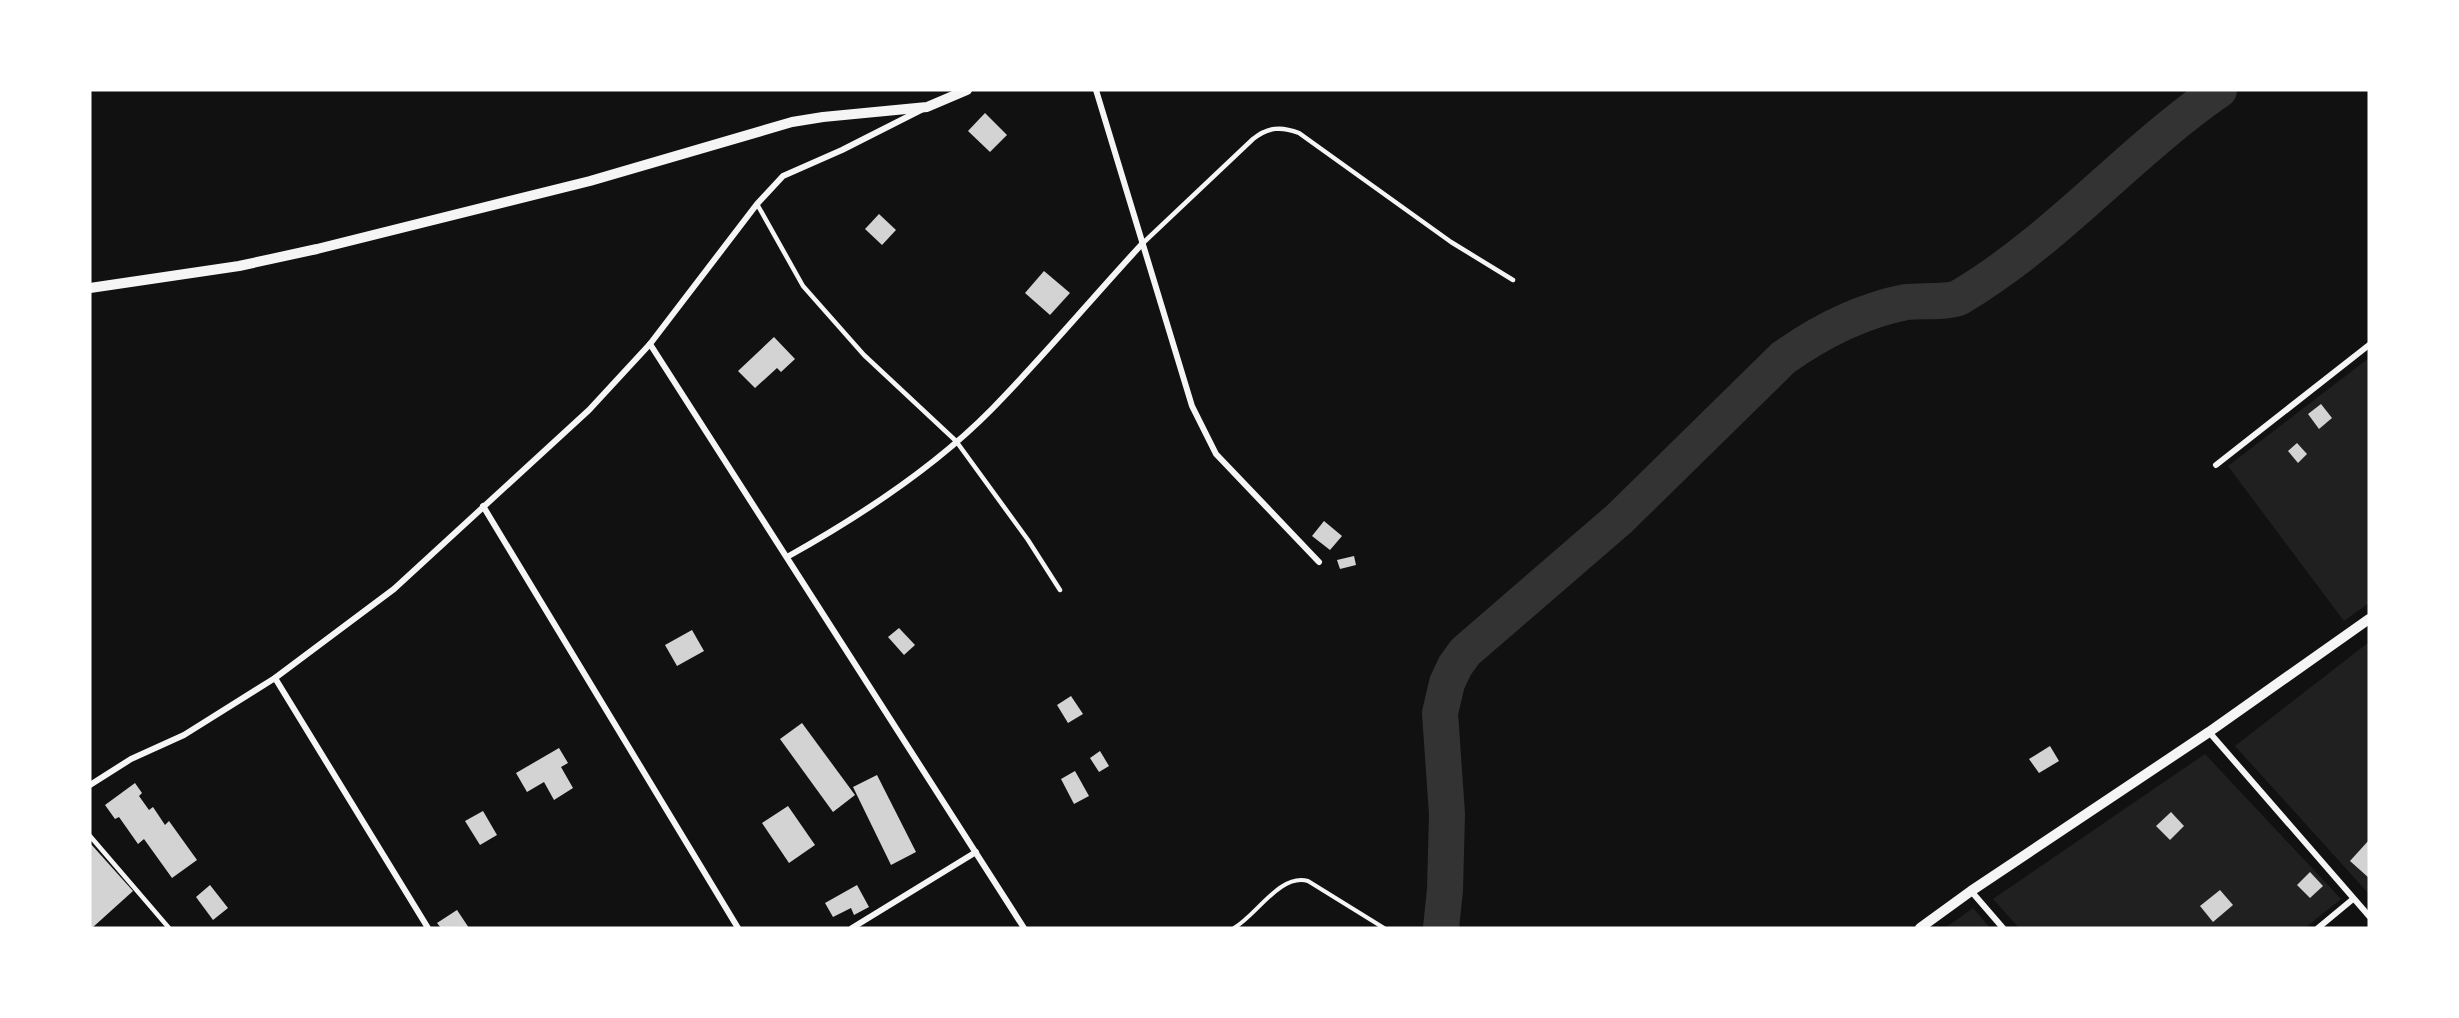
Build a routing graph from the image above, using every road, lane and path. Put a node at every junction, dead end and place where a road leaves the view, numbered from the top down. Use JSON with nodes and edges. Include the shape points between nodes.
{"nodes":[{"id":1,"x":967,"y":90,"type":"edge"},
{"id":2,"x":1096,"y":90,"type":"edge"},
{"id":3,"x":927,"y":108,"type":"junction"},
{"id":4,"x":758,"y":204,"type":"junction"},
{"id":5,"x":1142,"y":244,"type":"junction"},
{"id":6,"x":1513,"y":280,"type":"dead end"},
{"id":7,"x":90,"y":288,"type":"edge"},
{"id":8,"x":650,"y":344,"type":"junction"},
{"id":9,"x":2369,"y":345,"type":"edge"},
{"id":10,"x":956,"y":441,"type":"junction"},
{"id":11,"x":2216,"y":465,"type":"dead end"},
{"id":12,"x":483,"y":506,"type":"junction"},
{"id":13,"x":787,"y":557,"type":"junction"},
{"id":14,"x":1318,"y":562,"type":"dead end"},
{"id":15,"x":1060,"y":590,"type":"dead end"},
{"id":16,"x":2369,"y":619,"type":"edge"},
{"id":17,"x":275,"y":678,"type":"junction"},
{"id":18,"x":2209,"y":732,"type":"junction"},
{"id":19,"x":90,"y":785,"type":"edge"},
{"id":20,"x":90,"y":836,"type":"edge"},
{"id":21,"x":975,"y":852,"type":"junction"},
{"id":22,"x":1971,"y":891,"type":"junction"},
{"id":23,"x":2353,"y":899,"type":"junction"},
{"id":24,"x":2369,"y":916,"type":"edge"},
{"id":25,"x":169,"y":928,"type":"edge"},
{"id":26,"x":428,"y":928,"type":"edge"},
{"id":27,"x":738,"y":928,"type":"edge"},
{"id":28,"x":852,"y":928,"type":"edge"},
{"id":29,"x":1024,"y":928,"type":"edge"},
{"id":30,"x":1234,"y":928,"type":"edge"},
{"id":31,"x":1384,"y":928,"type":"edge"},
{"id":32,"x":1920,"y":928,"type":"edge"},
{"id":33,"x":2003,"y":928,"type":"edge"},
{"id":34,"x":2318,"y":928,"type":"edge"}],
"edges":[{"from":1,"to":3,"type":"street"},
{"from":2,"to":5,"type":"street"},
{"from":3,"to":4,"type":"street","via":[[783,176]]},
{"from":3,"to":7,"type":"street","via":[[792,122],[590,181],[317,249],[239,266]]},
{"from":4,"to":8,"type":"street"},
{"from":4,"to":10,"type":"lane","via":[[802,286],[864,355]]},
{"from":5,"to":6,"type":"lane","via":[[1253,139],[1280,128],[1299,133],[1451,242]]},
{"from":5,"to":10,"type":"street","via":[[991,410]]},
{"from":5,"to":14,"type":"street","via":[[1192,406],[1216,453]]},
{"from":8,"to":12,"type":"street","via":[[589,410]]},
{"from":8,"to":13,"type":"street"},
{"from":9,"to":11,"type":"street"},
{"from":10,"to":13,"type":"street","via":[[838,528]]},
{"from":10,"to":15,"type":"lane"},
{"from":12,"to":17,"type":"street","via":[[394,589]]},
{"from":12,"to":27,"type":"street"},
{"from":13,"to":21,"type":"street"},
{"from":16,"to":18,"type":"street"},
{"from":17,"to":19,"type":"street","via":[[184,735],[131,759]]},
{"from":17,"to":26,"type":"street"},
{"from":18,"to":22,"type":"street"},
{"from":18,"to":23,"type":"street"},
{"from":20,"to":25,"type":"lane"},
{"from":21,"to":28,"type":"street"},
{"from":21,"to":29,"type":"street"},
{"from":22,"to":32,"type":"street"},
{"from":22,"to":33,"type":"street"},
{"from":23,"to":24,"type":"street"},
{"from":23,"to":34,"type":"street"},
{"from":30,"to":31,"type":"path","via":[[1285,884],[1297,879],[1308,881]]}]}
